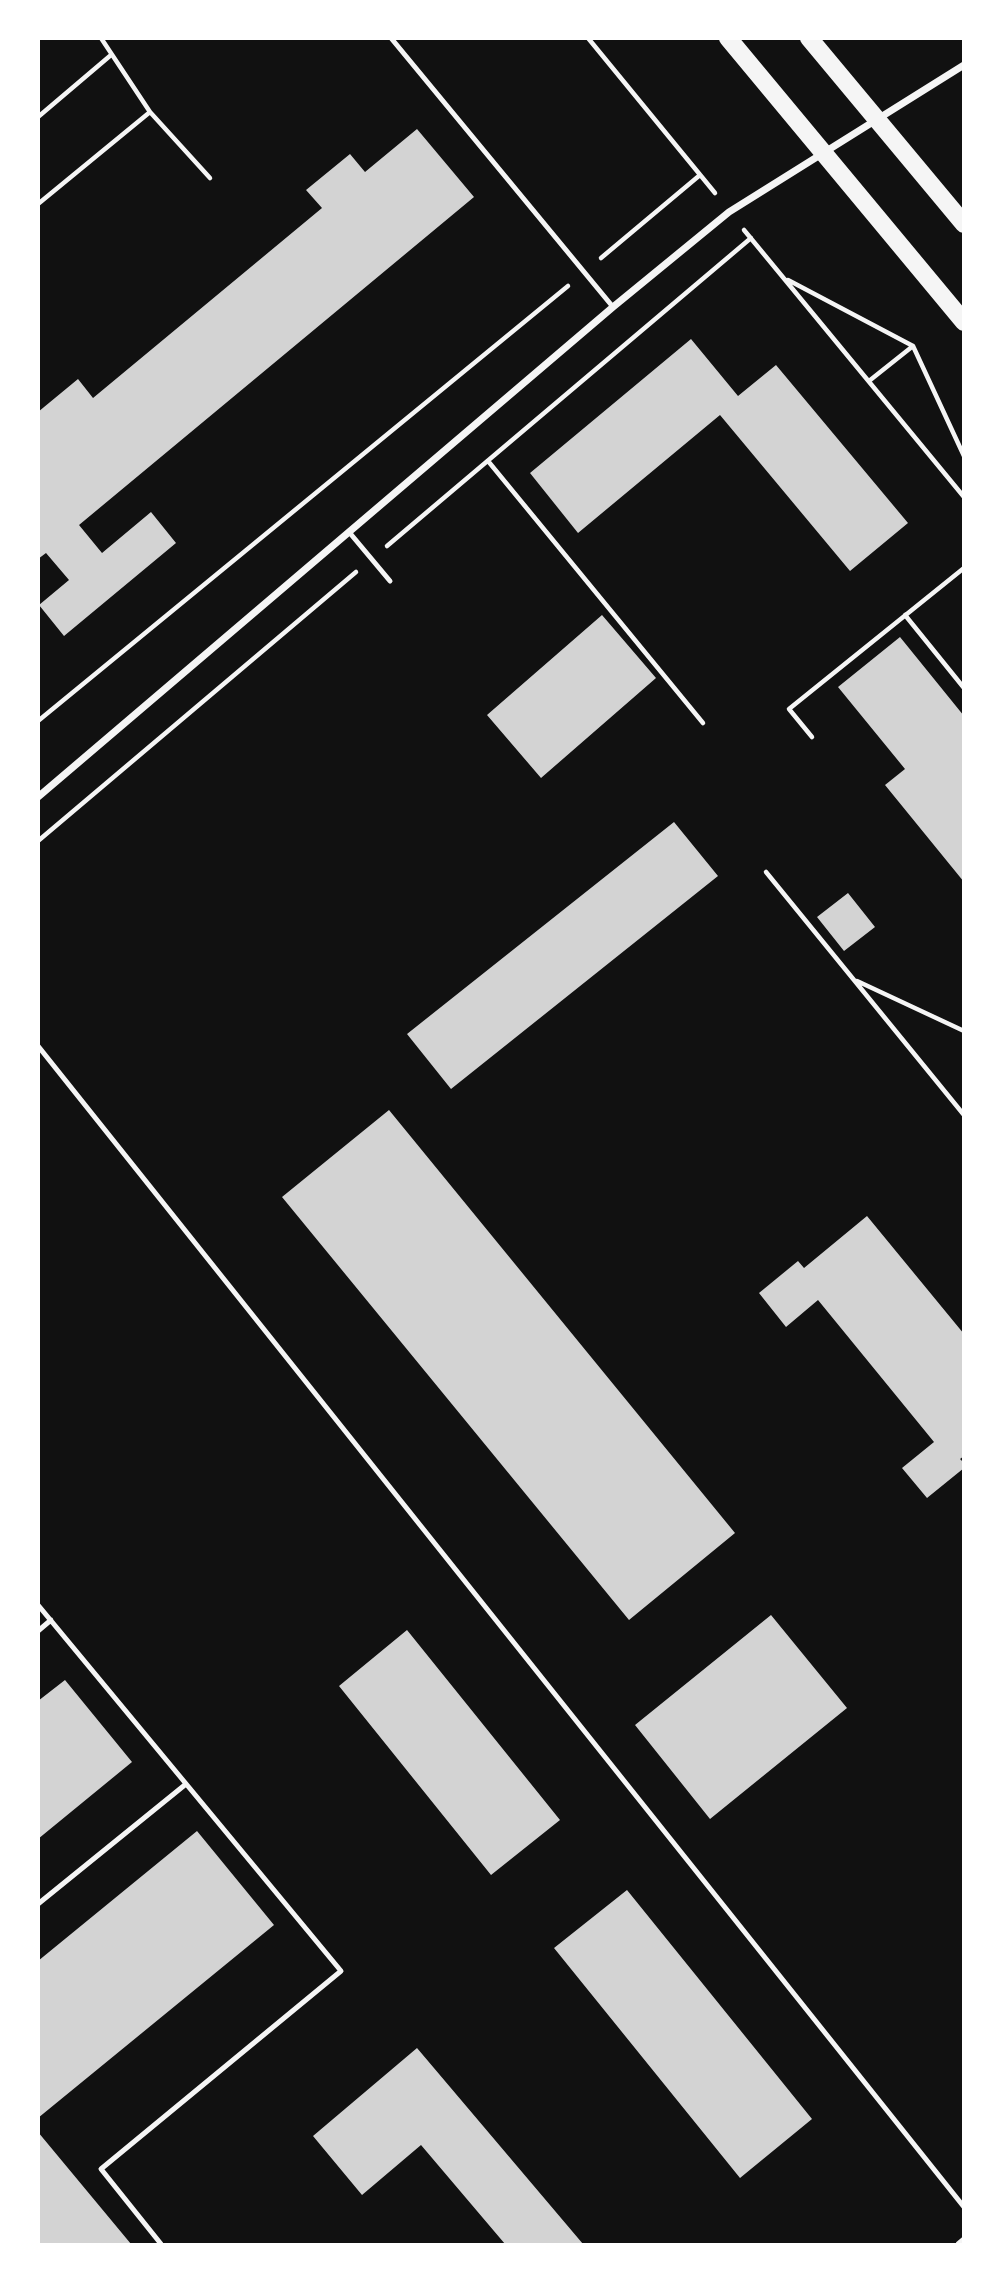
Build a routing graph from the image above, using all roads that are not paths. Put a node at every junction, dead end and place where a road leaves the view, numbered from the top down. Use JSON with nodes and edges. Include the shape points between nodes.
{"nodes":[{"id":1,"x":391,"y":38,"type":"edge"},
{"id":2,"x":728,"y":38,"type":"edge"},
{"id":3,"x":809,"y":38,"type":"edge"},
{"id":4,"x":964,"y":65,"type":"edge"},
{"id":5,"x":876,"y":120,"type":"junction"},
{"id":6,"x":822,"y":153,"type":"junction"},
{"id":7,"x":964,"y":224,"type":"edge"},
{"id":8,"x":613,"y":307,"type":"junction"},
{"id":9,"x":964,"y":322,"type":"edge"},
{"id":10,"x":349,"y":532,"type":"junction"},
{"id":11,"x":390,"y":581,"type":"dead end"},
{"id":12,"x":38,"y":797,"type":"edge"},
{"id":13,"x":38,"y":1046,"type":"edge"},
{"id":14,"x":38,"y":1605,"type":"edge"},
{"id":15,"x":51,"y":1620,"type":"junction"},
{"id":16,"x":38,"y":1631,"type":"edge"},
{"id":17,"x":186,"y":1784,"type":"junction"},
{"id":18,"x":38,"y":1904,"type":"edge"},
{"id":19,"x":964,"y":2207,"type":"edge"},
{"id":20,"x":964,"y":2239,"type":"edge"},
{"id":21,"x":161,"y":2245,"type":"edge"},
{"id":22,"x":957,"y":2245,"type":"edge"}],
"edges":[{"from":1,"to":8,"type":"lane"},
{"from":2,"to":6,"type":"main road"},
{"from":3,"to":5,"type":"main road"},
{"from":4,"to":5,"type":"street"},
{"from":5,"to":6,"type":"street"},
{"from":5,"to":7,"type":"main road"},
{"from":6,"to":8,"type":"street","via":[[729,212]]},
{"from":6,"to":9,"type":"main road"},
{"from":8,"to":10,"type":"street"},
{"from":10,"to":11,"type":"lane"},
{"from":10,"to":12,"type":"street"},
{"from":13,"to":19,"type":"lane"},
{"from":14,"to":15,"type":"lane"},
{"from":15,"to":16,"type":"lane"},
{"from":15,"to":17,"type":"lane"},
{"from":17,"to":18,"type":"lane"},
{"from":17,"to":21,"type":"lane","via":[[341,1971],[101,2169]]},
{"from":20,"to":22,"type":"lane"}]}
